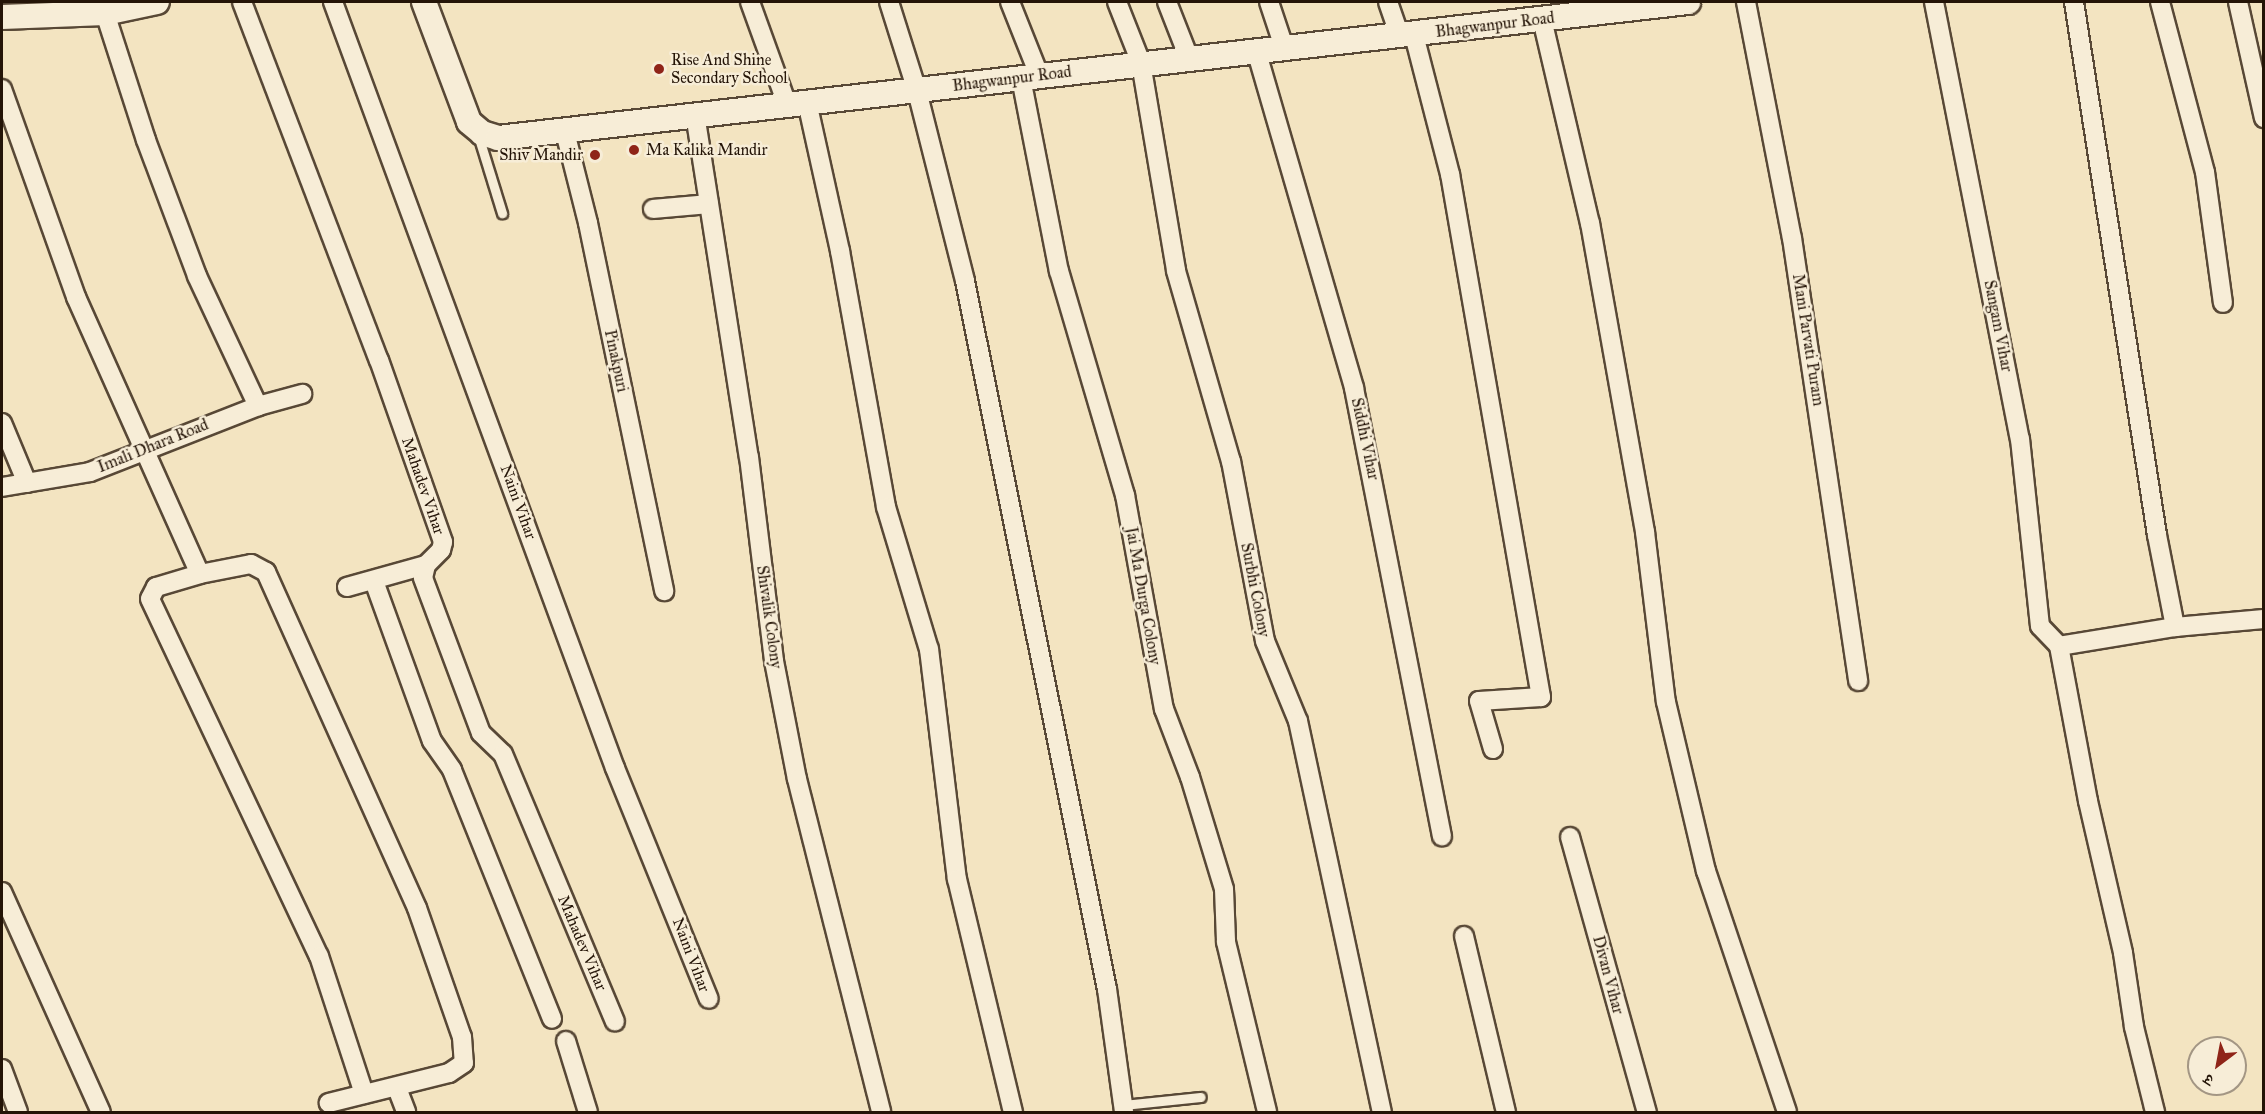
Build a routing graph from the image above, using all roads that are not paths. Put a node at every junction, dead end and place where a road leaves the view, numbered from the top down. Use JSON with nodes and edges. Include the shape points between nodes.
{"nodes":[{"id":1,"x":242,"y":2,"type":"edge"},
{"id":2,"x":333,"y":2,"type":"edge"},
{"id":3,"x":424,"y":2,"type":"edge"},
{"id":4,"x":750,"y":2,"type":"edge"},
{"id":5,"x":889,"y":2,"type":"edge"},
{"id":6,"x":1010,"y":2,"type":"edge"},
{"id":7,"x":1117,"y":2,"type":"edge"},
{"id":8,"x":1167,"y":2,"type":"edge"},
{"id":9,"x":1269,"y":2,"type":"edge"},
{"id":10,"x":1388,"y":2,"type":"edge"},
{"id":11,"x":1688,"y":2,"type":"edge"},
{"id":12,"x":1746,"y":2,"type":"edge"},
{"id":13,"x":1934,"y":2,"type":"edge"},
{"id":14,"x":2074,"y":2,"type":"edge"},
{"id":15,"x":2160,"y":2,"type":"edge"},
{"id":16,"x":2238,"y":2,"type":"edge"},
{"id":17,"x":143,"y":3,"type":"edge"},
{"id":18,"x":105,"y":13,"type":"junction"},
{"id":19,"x":1547,"y":13,"type":"edge"},
{"id":20,"x":2,"y":17,"type":"edge"},
{"id":21,"x":1407,"y":36,"type":"junction"},
{"id":22,"x":1284,"y":47,"type":"junction"},
{"id":23,"x":1256,"y":50,"type":"junction"},
{"id":24,"x":1189,"y":58,"type":"junction"},
{"id":25,"x":1141,"y":63,"type":"junction"},
{"id":26,"x":1030,"y":77,"type":"junction"},
{"id":27,"x":2,"y":89,"type":"edge"},
{"id":28,"x":917,"y":91,"type":"junction"},
{"id":29,"x":797,"y":103,"type":"junction"},
{"id":30,"x":695,"y":114,"type":"junction"},
{"id":31,"x":2264,"y":118,"type":"edge"},
{"id":32,"x":476,"y":129,"type":"junction"},
{"id":33,"x":565,"y":132,"type":"junction"},
{"id":34,"x":709,"y":204,"type":"junction"},
{"id":35,"x":653,"y":209,"type":"dead end"},
{"id":36,"x":502,"y":213,"type":"dead end"},
{"id":37,"x":2223,"y":303,"type":"dead end"},
{"id":38,"x":302,"y":394,"type":"dead end"},
{"id":39,"x":258,"y":406,"type":"junction"},
{"id":40,"x":2,"y":423,"type":"edge"},
{"id":41,"x":143,"y":454,"type":"junction"},
{"id":42,"x":27,"y":483,"type":"junction"},
{"id":43,"x":2,"y":487,"type":"edge"},
{"id":44,"x":426,"y":565,"type":"junction"},
{"id":45,"x":200,"y":574,"type":"junction"},
{"id":46,"x":374,"y":581,"type":"junction"},
{"id":47,"x":346,"y":587,"type":"dead end"},
{"id":48,"x":663,"y":591,"type":"dead end"},
{"id":49,"x":2264,"y":619,"type":"edge"},
{"id":50,"x":2175,"y":627,"type":"junction"},
{"id":51,"x":2059,"y":646,"type":"junction"},
{"id":52,"x":1858,"y":681,"type":"dead end"},
{"id":53,"x":1493,"y":749,"type":"dead end"},
{"id":54,"x":1442,"y":836,"type":"dead end"},
{"id":55,"x":1570,"y":837,"type":"dead end"},
{"id":56,"x":2,"y":892,"type":"edge"},
{"id":57,"x":1464,"y":936,"type":"dead end"},
{"id":58,"x":709,"y":999,"type":"dead end"},
{"id":59,"x":552,"y":1019,"type":"dead end"},
{"id":60,"x":615,"y":1022,"type":"dead end"},
{"id":61,"x":566,"y":1041,"type":"dead end"},
{"id":62,"x":2,"y":1069,"type":"edge"},
{"id":63,"x":397,"y":1088,"type":"junction"},
{"id":64,"x":364,"y":1094,"type":"junction"},
{"id":65,"x":1201,"y":1097,"type":"dead end"},
{"id":66,"x":329,"y":1103,"type":"dead end"},
{"id":67,"x":1124,"y":1109,"type":"edge"},
{"id":68,"x":18,"y":1113,"type":"edge"},
{"id":69,"x":101,"y":1113,"type":"edge"},
{"id":70,"x":406,"y":1113,"type":"edge"},
{"id":71,"x":588,"y":1113,"type":"edge"},
{"id":72,"x":881,"y":1113,"type":"edge"},
{"id":73,"x":1013,"y":1113,"type":"edge"},
{"id":74,"x":1268,"y":1113,"type":"edge"},
{"id":75,"x":1382,"y":1113,"type":"edge"},
{"id":76,"x":1506,"y":1113,"type":"edge"},
{"id":77,"x":1647,"y":1113,"type":"edge"},
{"id":78,"x":1787,"y":1113,"type":"edge"},
{"id":79,"x":2155,"y":1113,"type":"edge"}],
"edges":[{"from":1,"to":44,"type":"street","name":"Mahadev Vihar","via":[[380,360],[443,542],[441,550]]},
{"from":2,"to":58,"type":"street","name":"Naini Vihar","via":[[615,768]]},
{"from":3,"to":32,"type":"street","via":[[469,122]]},
{"from":4,"to":29,"type":"street"},
{"from":5,"to":28,"type":"street"},
{"from":6,"to":26,"type":"street","name":"Jai Ma Durga Colony"},
{"from":7,"to":25,"type":"street","name":"Surbhi Colony"},
{"from":8,"to":24,"type":"street"},
{"from":9,"to":22,"type":"street"},
{"from":10,"to":21,"type":"street"},
{"from":11,"to":19,"type":"street","name":"Bhagwanpur Road"},
{"from":12,"to":52,"type":"street","name":"Mani Parvati Puram","via":[[1792,238]]},
{"from":13,"to":51,"type":"street","name":"Sangam Vihar","via":[[2020,439],[2040,626]]},
{"from":14,"to":50,"type":"street","via":[[2157,535]]},
{"from":15,"to":37,"type":"street","via":[[2205,172]]},
{"from":16,"to":31,"type":"street"},
{"from":17,"to":18,"type":"street"},
{"from":18,"to":20,"type":"street"},
{"from":18,"to":39,"type":"street","via":[[146,140],[197,276]]},
{"from":19,"to":21,"type":"street","name":"Bhagwanpur Road"},
{"from":19,"to":78,"type":"street","via":[[1646,532],[1666,702],[1706,871]]},
{"from":21,"to":22,"type":"street","name":"Bhagwanpur Road"},
{"from":21,"to":53,"type":"street","via":[[1450,174],[1541,697],[1479,701]]},
{"from":22,"to":23,"type":"street","name":"Bhagwanpur Road"},
{"from":23,"to":24,"type":"street","name":"Bhagwanpur Road"},
{"from":23,"to":54,"type":"street","name":"Siddhi Vihar","via":[[1354,388]]},
{"from":24,"to":25,"type":"street","name":"Bhagwanpur Road"},
{"from":25,"to":26,"type":"street","name":"Bhagwanpur Road"},
{"from":25,"to":75,"type":"street","name":"Surbhi Colony","via":[[1176,271],[1231,460],[1265,641],[1298,721]]},
{"from":26,"to":28,"type":"street","name":"Bhagwanpur Road"},
{"from":26,"to":74,"type":"street","name":"Jai Ma Durga Colony","via":[[1059,271],[1125,495],[1164,709],[1224,889],[1226,942]]},
{"from":27,"to":41,"type":"street","via":[[76,297]]},
{"from":28,"to":29,"type":"street","name":"Bhagwanpur Road"},
{"from":28,"to":67,"type":"street","via":[[965,281],[1007,486],[1107,989]]},
{"from":29,"to":30,"type":"street","name":"Bhagwanpur Road"},
{"from":29,"to":73,"type":"street","via":[[840,251],[886,507],[929,649],[957,879]]},
{"from":30,"to":33,"type":"street","name":"Bhagwanpur Road"},
{"from":30,"to":34,"type":"street","name":"Shivalik Colony"},
{"from":32,"to":33,"type":"street","name":"Bhagwanpur Road","via":[[498,138]]},
{"from":32,"to":36,"type":"lane"},
{"from":33,"to":48,"type":"street","name":"Pinakpuri","via":[[588,223]]},
{"from":34,"to":35,"type":"street"},
{"from":34,"to":72,"type":"street","name":"Shivalik Colony","via":[[749,457],[778,683],[797,779]]},
{"from":38,"to":39,"type":"street","name":"Imali Dhara Road"},
{"from":39,"to":41,"type":"street","name":"Imali Dhara Road"},
{"from":40,"to":42,"type":"street"},
{"from":41,"to":42,"type":"street","name":"Imali Dhara Road","via":[[90,472]]},
{"from":41,"to":45,"type":"street"},
{"from":42,"to":43,"type":"street","name":"Imali Dhara Road"},
{"from":44,"to":46,"type":"street"},
{"from":44,"to":60,"type":"street","name":"Mahadev Vihar","via":[[423,578],[481,733],[503,754]]},
{"from":45,"to":63,"type":"street","via":[[251,564],[266,572],[417,908],[462,1037],[464,1063],[449,1074]]},
{"from":45,"to":64,"type":"street","via":[[156,587],[150,599],[319,956]]},
{"from":46,"to":47,"type":"street"},
{"from":46,"to":59,"type":"street","via":[[432,741],[452,770]]},
{"from":49,"to":50,"type":"street"},
{"from":50,"to":51,"type":"street"},
{"from":51,"to":79,"type":"street","via":[[2088,801],[2123,953],[2134,1027]]},
{"from":55,"to":77,"type":"street","name":"Divan Vihar"},
{"from":56,"to":69,"type":"street"},
{"from":57,"to":76,"type":"street"},
{"from":61,"to":71,"type":"street"},
{"from":62,"to":68,"type":"street"},
{"from":63,"to":64,"type":"street"},
{"from":63,"to":70,"type":"street"},
{"from":64,"to":66,"type":"street"},
{"from":65,"to":67,"type":"lane"}]}
